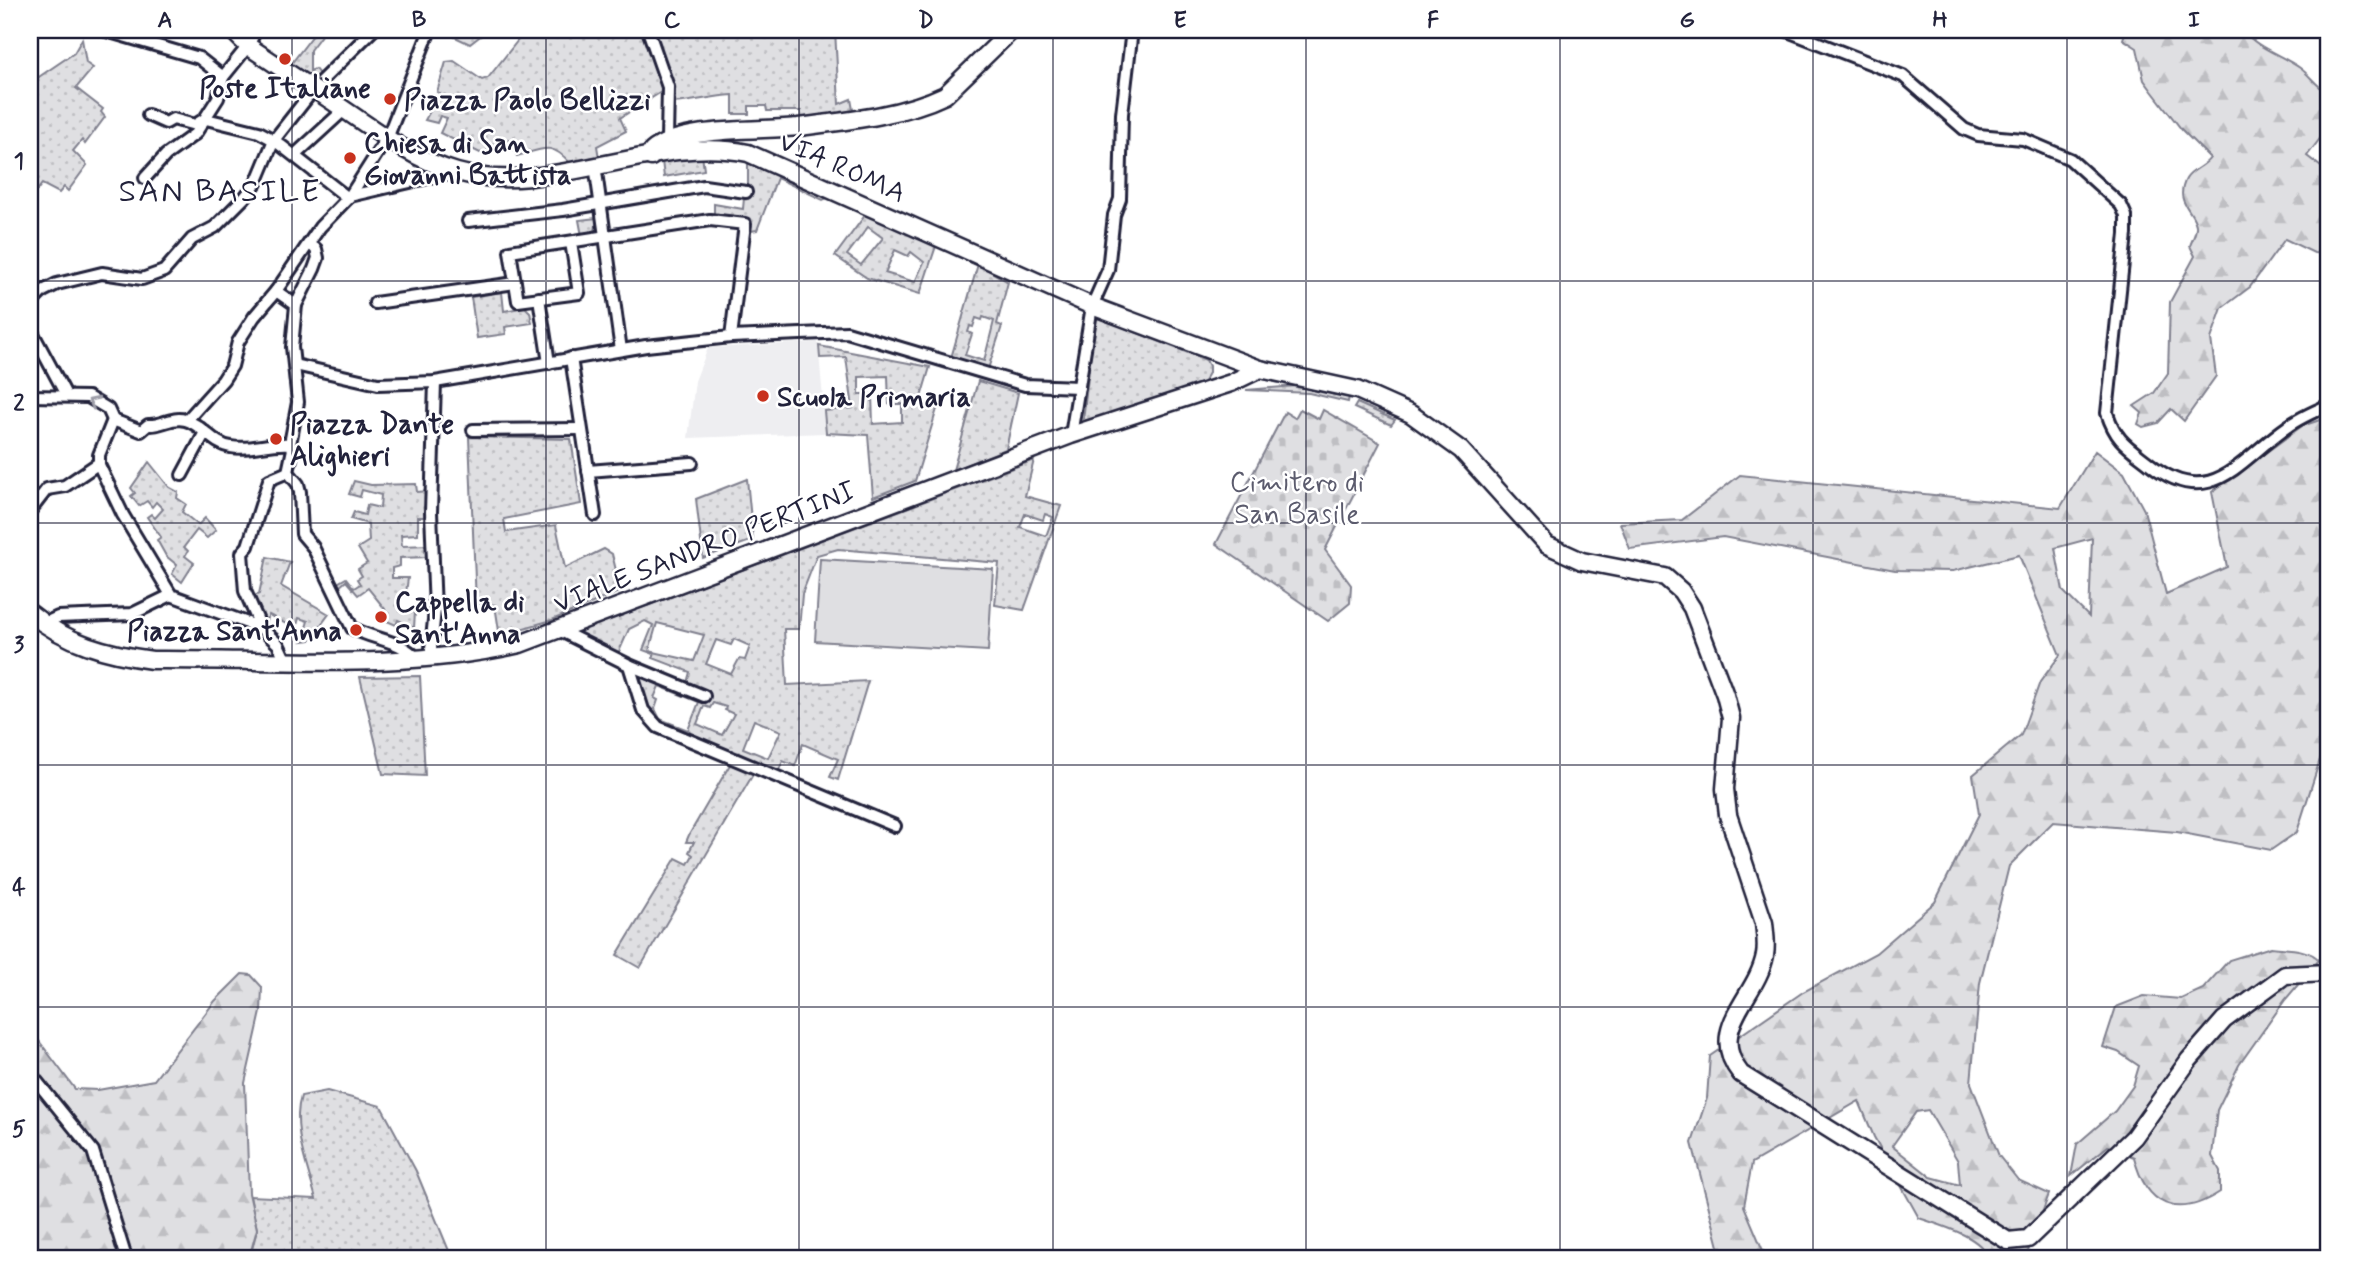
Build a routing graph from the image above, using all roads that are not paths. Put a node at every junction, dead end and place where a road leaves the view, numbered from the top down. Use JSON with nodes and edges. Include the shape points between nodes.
{"nodes":[{"id":1,"x":103,"y":30,"type":"edge"},
{"id":2,"x":232,"y":30,"type":"edge"},
{"id":3,"x":256,"y":30,"type":"edge"},
{"id":4,"x":373,"y":30,"type":"edge"},
{"id":5,"x":430,"y":30,"type":"edge"},
{"id":6,"x":648,"y":30,"type":"edge"},
{"id":7,"x":1012,"y":30,"type":"edge"},
{"id":8,"x":1132,"y":30,"type":"edge"},
{"id":9,"x":1785,"y":30,"type":"edge"},
{"id":10,"x":248,"y":46,"type":"junction"},
{"id":11,"x":223,"y":78,"type":"junction"},
{"id":12,"x":311,"y":92,"type":"junction"},
{"id":13,"x":345,"y":109,"type":"junction"},
{"id":14,"x":148,"y":115,"type":"dead end"},
{"id":15,"x":206,"y":119,"type":"junction"},
{"id":16,"x":388,"y":136,"type":"junction"},
{"id":17,"x":274,"y":140,"type":"junction"},
{"id":18,"x":667,"y":141,"type":"junction"},
{"id":19,"x":296,"y":154,"type":"junction"},
{"id":20,"x":652,"y":157,"type":"junction"},
{"id":21,"x":596,"y":165,"type":"junction"},
{"id":22,"x":456,"y":172,"type":"junction"},
{"id":23,"x":145,"y":178,"type":"dead end"},
{"id":24,"x":746,"y":192,"type":"dead end"},
{"id":25,"x":349,"y":197,"type":"junction"},
{"id":26,"x":599,"y":204,"type":"junction"},
{"id":27,"x":468,"y":221,"type":"dead end"},
{"id":28,"x":604,"y":237,"type":"junction"},
{"id":29,"x":571,"y":242,"type":"junction"},
{"id":30,"x":309,"y":244,"type":"junction"},
{"id":31,"x":515,"y":283,"type":"junction"},
{"id":32,"x":276,"y":291,"type":"junction"},
{"id":33,"x":539,"y":298,"type":"junction"},
{"id":34,"x":30,"y":301,"type":"edge"},
{"id":35,"x":375,"y":303,"type":"dead end"},
{"id":36,"x":296,"y":305,"type":"junction"},
{"id":37,"x":1092,"y":306,"type":"junction"},
{"id":38,"x":30,"y":328,"type":"edge"},
{"id":39,"x":731,"y":337,"type":"junction"},
{"id":40,"x":621,"y":349,"type":"junction"},
{"id":41,"x":571,"y":358,"type":"junction"},
{"id":42,"x":549,"y":363,"type":"junction"},
{"id":43,"x":295,"y":365,"type":"junction"},
{"id":44,"x":1261,"y":369,"type":"junction"},
{"id":45,"x":435,"y":382,"type":"junction"},
{"id":46,"x":1079,"y":387,"type":"junction"},
{"id":47,"x":66,"y":396,"type":"junction"},
{"id":48,"x":30,"y":397,"type":"edge"},
{"id":49,"x":2329,"y":404,"type":"edge"},
{"id":50,"x":113,"y":420,"type":"junction"},
{"id":51,"x":187,"y":420,"type":"junction"},
{"id":52,"x":581,"y":429,"type":"junction"},
{"id":53,"x":472,"y":430,"type":"dead end"},
{"id":54,"x":204,"y":433,"type":"junction"},
{"id":55,"x":1071,"y":435,"type":"junction"},
{"id":56,"x":290,"y":444,"type":"junction"},
{"id":57,"x":99,"y":463,"type":"junction"},
{"id":58,"x":692,"y":463,"type":"dead end"},
{"id":59,"x":588,"y":471,"type":"junction"},
{"id":60,"x":288,"y":472,"type":"junction"},
{"id":61,"x":182,"y":475,"type":"dead end"},
{"id":62,"x":30,"y":511,"type":"edge"},
{"id":63,"x":595,"y":515,"type":"dead end"},
{"id":64,"x":171,"y":595,"type":"junction"},
{"id":65,"x":30,"y":613,"type":"edge"},
{"id":66,"x":45,"y":624,"type":"junction"},
{"id":67,"x":261,"y":628,"type":"junction"},
{"id":68,"x":557,"y":629,"type":"junction"},
{"id":69,"x":285,"y":659,"type":"junction"},
{"id":70,"x":424,"y":659,"type":"junction"},
{"id":71,"x":629,"y":665,"type":"junction"},
{"id":72,"x":704,"y":696,"type":"dead end"},
{"id":73,"x":895,"y":826,"type":"dead end"},
{"id":74,"x":2329,"y":973,"type":"edge"},
{"id":75,"x":30,"y":1073,"type":"edge"},
{"id":76,"x":126,"y":1258,"type":"edge"}],
"edges":[{"from":1,"to":11,"type":"street","via":[[199,58]]},
{"from":2,"to":10,"type":"street","name":"VIA ROMA"},
{"from":3,"to":10,"type":"street"},
{"from":4,"to":12,"type":"street"},
{"from":5,"to":16,"type":"street"},
{"from":6,"to":18,"type":"street","via":[[668,87]]},
{"from":7,"to":18,"type":"street","via":[[945,95],[911,108]]},
{"from":8,"to":37,"type":"street","via":[[1122,114],[1120,199],[1108,270]]},
{"from":9,"to":49,"type":"street","via":[[1903,76],[1964,129],[1978,135],[2022,139],[2070,159],[2121,205],[2126,234],[2107,413],[2114,436],[2155,468],[2191,485],[2209,482],[2246,462],[2287,426]]},
{"from":10,"to":11,"type":"street"},
{"from":10,"to":12,"type":"street","name":"VIA ROMA"},
{"from":11,"to":15,"type":"street"},
{"from":12,"to":13,"type":"street","name":"VIA ROMA"},
{"from":12,"to":17,"type":"street"},
{"from":13,"to":16,"type":"street","name":"VIA ROMA"},
{"from":13,"to":19,"type":"street"},
{"from":14,"to":15,"type":"street","via":[[166,123],[173,119],[195,125]]},
{"from":15,"to":17,"type":"street"},
{"from":15,"to":23,"type":"street"},
{"from":16,"to":22,"type":"street","name":"VIA ROMA","via":[[425,160]]},
{"from":16,"to":25,"type":"street"},
{"from":17,"to":19,"type":"street"},
{"from":17,"to":34,"type":"street","via":[[245,197],[215,227],[192,239],[164,271],[142,279],[102,273],[57,284]]},
{"from":18,"to":20,"type":"street","via":[[652,151]]},
{"from":19,"to":25,"type":"street","via":[[320,179]]},
{"from":20,"to":21,"type":"street","name":"VIA ROMA"},
{"from":20,"to":37,"type":"street","name":"VIA ROMA","via":[[708,149],[748,153]]},
{"from":21,"to":22,"type":"street","name":"VIA ROMA","via":[[503,179]]},
{"from":21,"to":26,"type":"street"},
{"from":22,"to":25,"type":"street"},
{"from":24,"to":26,"type":"street","via":[[704,186]]},
{"from":25,"to":30,"type":"street"},
{"from":26,"to":27,"type":"street"},
{"from":26,"to":28,"type":"street"},
{"from":28,"to":29,"type":"street"},
{"from":28,"to":39,"type":"street","via":[[710,220],[745,224]]},
{"from":28,"to":40,"type":"street"},
{"from":29,"to":31,"type":"street","via":[[510,251]]},
{"from":29,"to":33,"type":"street","via":[[579,293]]},
{"from":30,"to":32,"type":"street"},
{"from":30,"to":36,"type":"street","via":[[318,258]]},
{"from":31,"to":33,"type":"street","via":[[518,301]]},
{"from":31,"to":35,"type":"street"},
{"from":32,"to":36,"type":"street"},
{"from":32,"to":51,"type":"street","via":[[237,342],[232,366],[223,380]]},
{"from":33,"to":42,"type":"street"},
{"from":36,"to":43,"type":"street"},
{"from":37,"to":44,"type":"street","name":"VIA ROMA"},
{"from":37,"to":46,"type":"street"},
{"from":38,"to":47,"type":"street"},
{"from":39,"to":40,"type":"street"},
{"from":39,"to":46,"type":"street","via":[[847,332],[1025,385]]},
{"from":40,"to":41,"type":"street"},
{"from":41,"to":42,"type":"street"},
{"from":41,"to":52,"type":"street"},
{"from":42,"to":45,"type":"street"},
{"from":43,"to":45,"type":"street","via":[[378,384]]},
{"from":43,"to":56,"type":"street","via":[[298,402]]},
{"from":44,"to":55,"type":"street","name":"VIALE SANDRO PERTINI"},
{"from":44,"to":74,"type":"street","name":"VIA ROMA","via":[[1357,390],[1411,414],[1461,450],[1547,545],[1582,561],[1665,577],[1681,591],[1692,608],[1731,718],[1725,789],[1728,815],[1766,941],[1765,958],[1729,1031],[1730,1061],[1741,1074],[1991,1233],[2008,1241],[2028,1239],[2134,1137],[2189,1060],[2224,1020],[2260,991],[2284,975]]},
{"from":45,"to":70,"type":"street","via":[[431,512],[435,610]]},
{"from":46,"to":55,"type":"street"},
{"from":47,"to":48,"type":"street"},
{"from":50,"to":47,"type":"street","one_way":true,"via":[[108,410],[88,397]]},
{"from":50,"to":51,"type":"street","via":[[141,431],[148,425]]},
{"from":50,"to":57,"type":"street"},
{"from":51,"to":54,"type":"street"},
{"from":52,"to":53,"type":"street"},
{"from":52,"to":59,"type":"street"},
{"from":54,"to":56,"type":"street","via":[[227,447],[241,449],[272,442]]},
{"from":54,"to":61,"type":"street"},
{"from":55,"to":68,"type":"street","name":"VIALE SANDRO PERTINI"},
{"from":56,"to":60,"type":"street"},
{"from":57,"to":62,"type":"street","via":[[65,486],[47,489]]},
{"from":57,"to":64,"type":"street","via":[[123,515]]},
{"from":58,"to":59,"type":"street"},
{"from":59,"to":63,"type":"street"},
{"from":60,"to":67,"type":"street","via":[[270,480],[242,552],[245,591]]},
{"from":60,"to":70,"type":"street","via":[[298,484],[302,534],[313,547],[352,628]]},
{"from":64,"to":66,"type":"street","via":[[132,614],[58,617]]},
{"from":64,"to":67,"type":"street"},
{"from":65,"to":66,"type":"street","name":"VIALE SANDRO PERTINI"},
{"from":66,"to":69,"type":"street","name":"VIALE SANDRO PERTINI","via":[[80,644],[152,660]]},
{"from":67,"to":69,"type":"street","via":[[278,644]]},
{"from":68,"to":70,"type":"street","name":"VIALE SANDRO PERTINI","via":[[520,644]]},
{"from":68,"to":71,"type":"street"},
{"from":69,"to":70,"type":"street","name":"VIALE SANDRO PERTINI"},
{"from":71,"to":72,"type":"street"},
{"from":71,"to":73,"type":"street","via":[[643,710],[658,727]]},
{"from":75,"to":76,"type":"street","via":[[93,1151]]}]}
